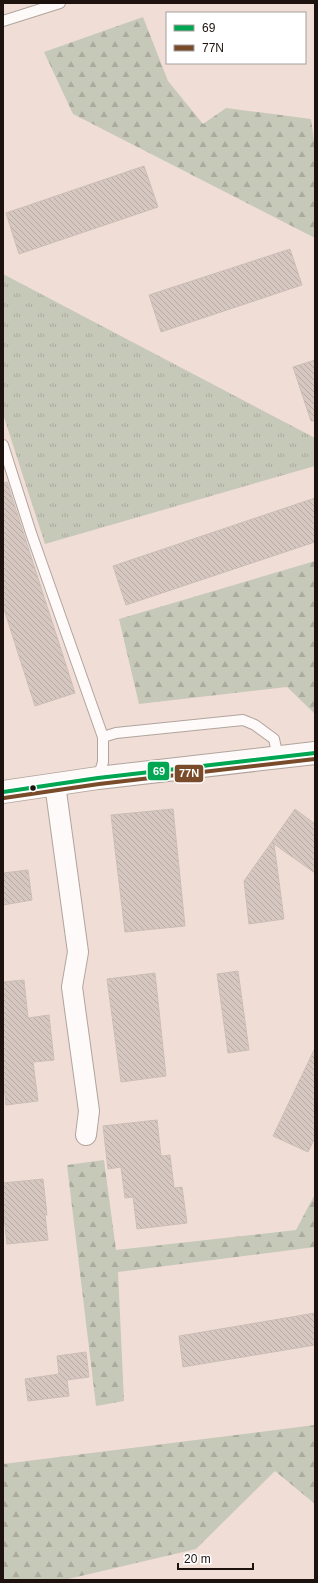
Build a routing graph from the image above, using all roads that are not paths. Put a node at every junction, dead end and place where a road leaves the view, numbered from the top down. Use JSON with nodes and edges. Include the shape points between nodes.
{"nodes":[{"id":1,"x":60,"y":3,"type":"edge"},
{"id":2,"x":3,"y":21,"type":"edge"},
{"id":3,"x":3,"y":445,"type":"edge"},
{"id":4,"x":103,"y":737,"type":"junction"},
{"id":5,"x":315,"y":753,"type":"edge"},
{"id":6,"x":278,"y":757,"type":"junction"},
{"id":7,"x":98,"y":778,"type":"junction"},
{"id":8,"x":55,"y":784,"type":"junction"},
{"id":9,"x":3,"y":792,"type":"edge"},
{"id":10,"x":86,"y":1135,"type":"dead end"}],
"edges":[{"from":1,"to":2,"type":"lane"},
{"from":3,"to":4,"type":"lane"},
{"from":4,"to":6,"type":"lane","via":[[116,733],[243,720],[255,725],[274,739]]},
{"from":4,"to":7,"type":"lane","via":[[103,762]]},
{"from":5,"to":6,"type":"main road"},
{"from":6,"to":7,"type":"main road"},
{"from":7,"to":8,"type":"main road"},
{"from":8,"to":9,"type":"main road"},
{"from":8,"to":10,"type":"street","via":[[78,952],[72,987],[89,1111]]}]}
